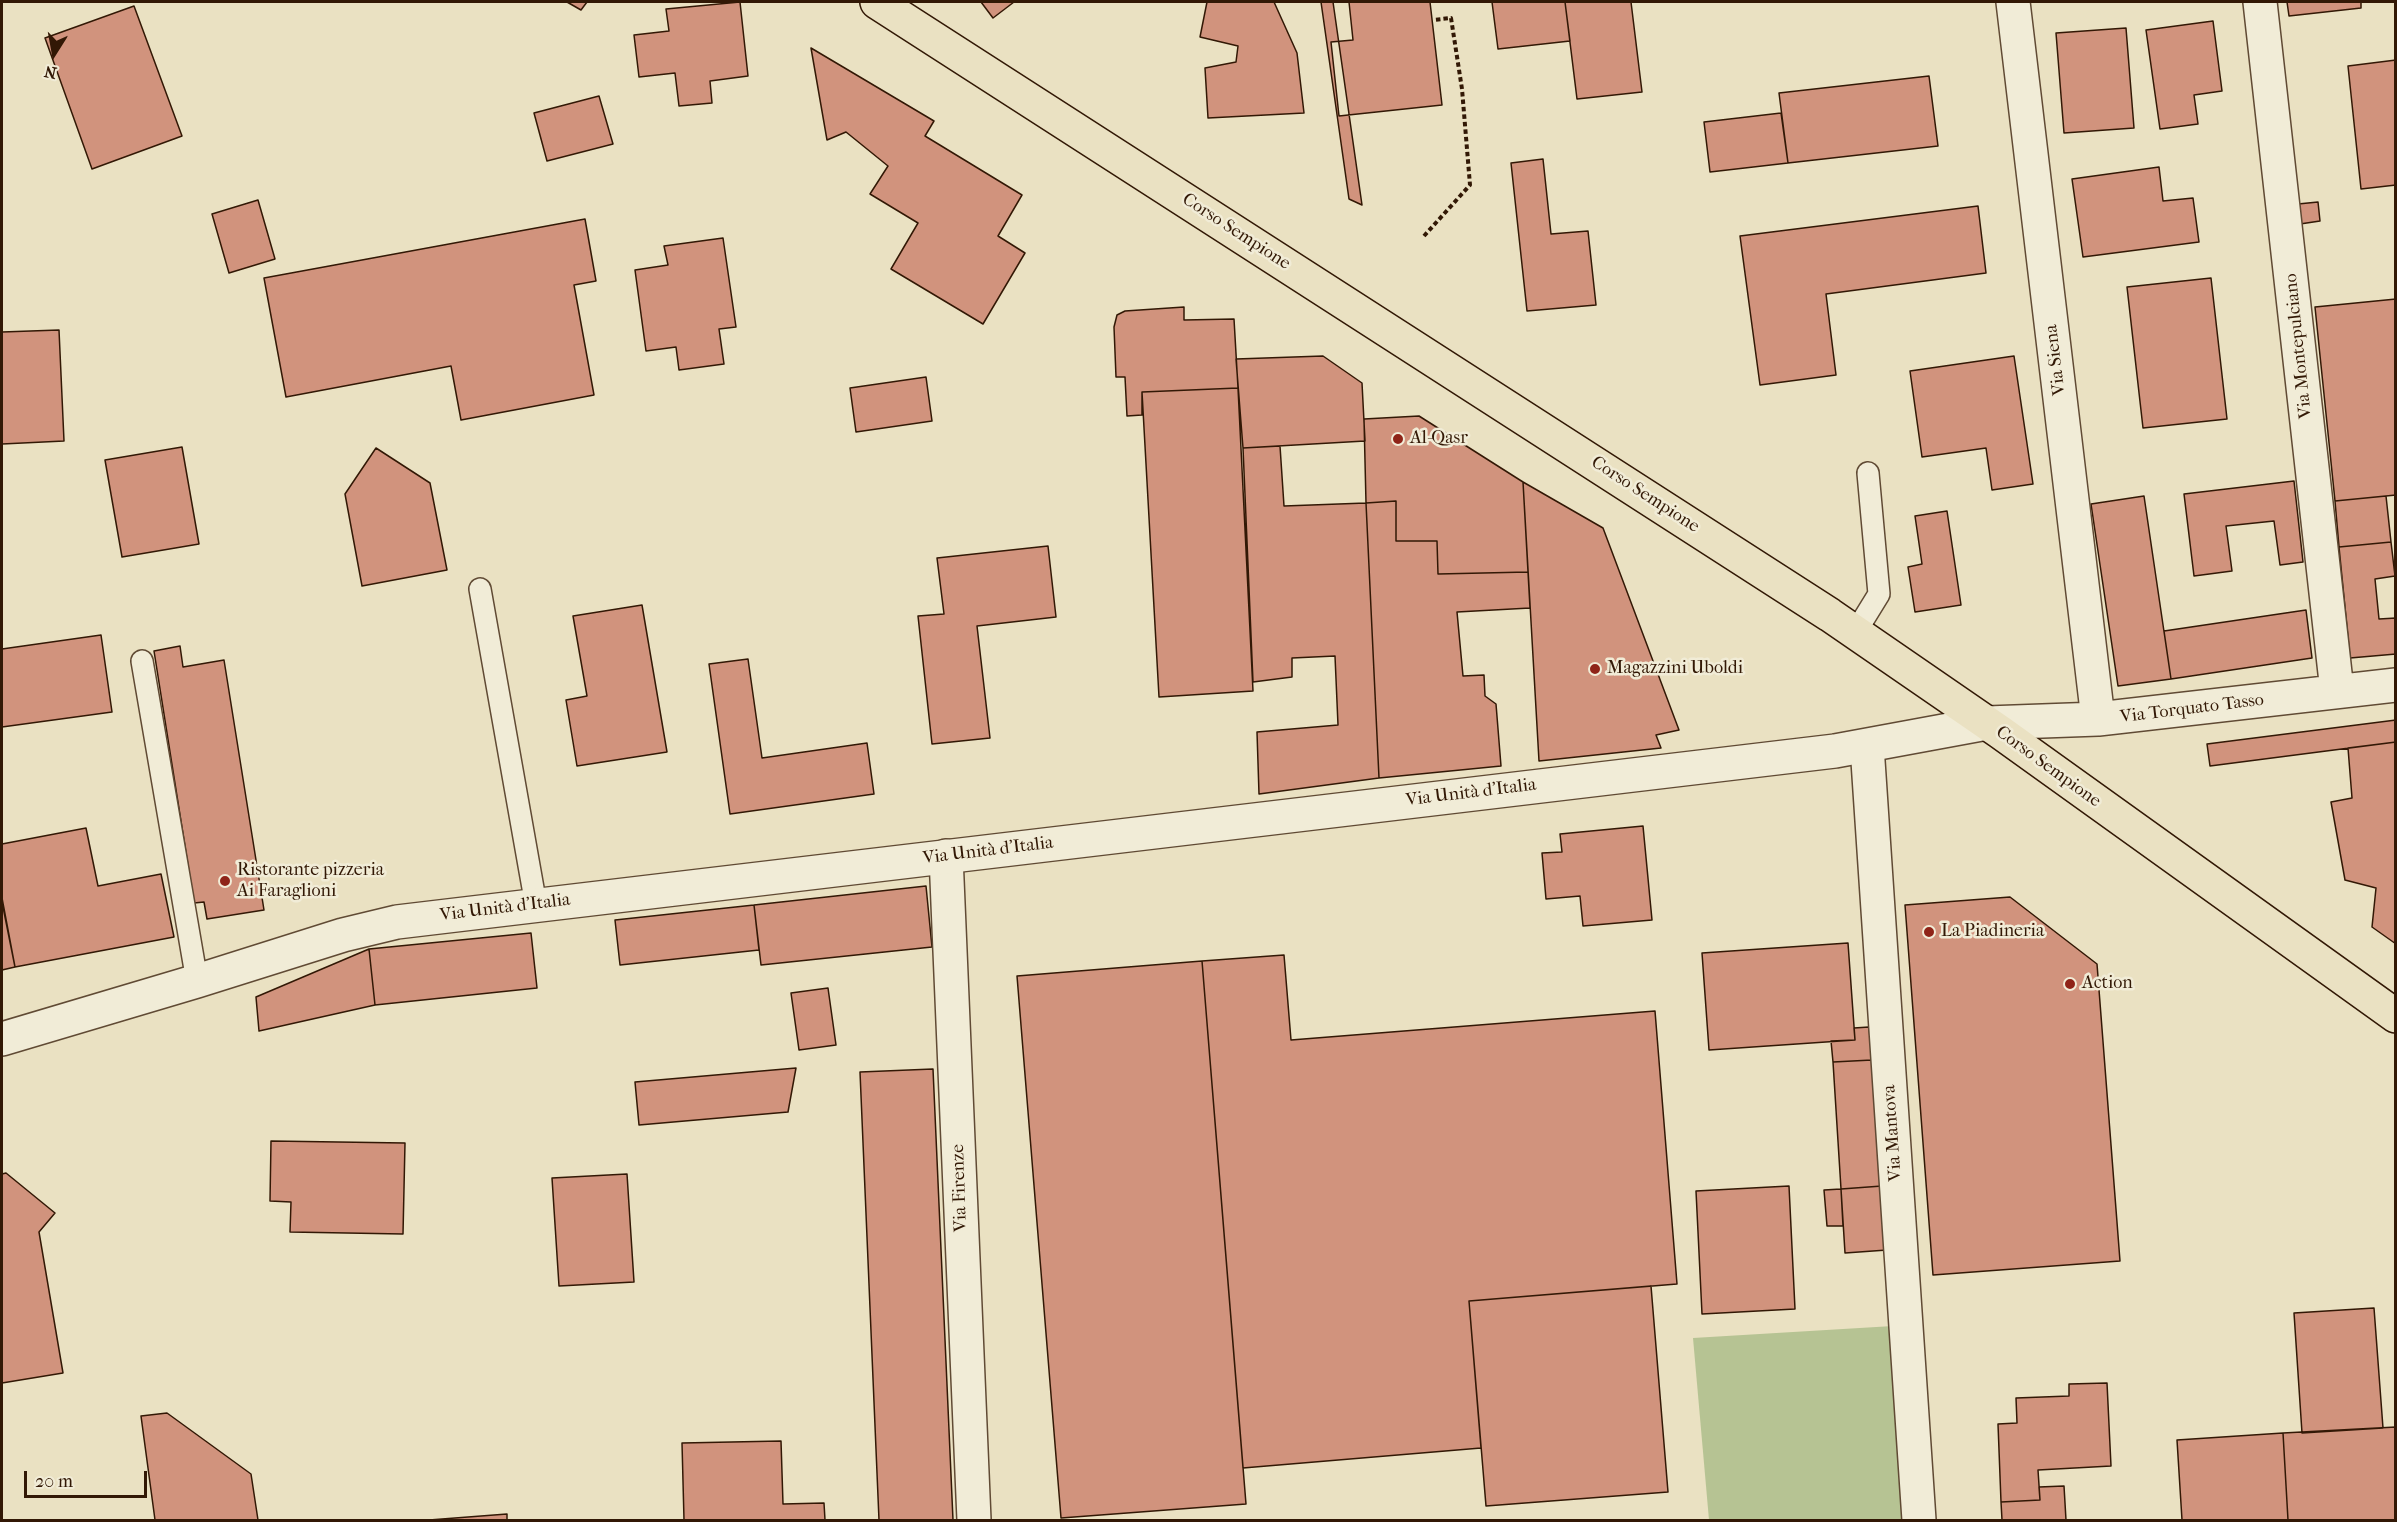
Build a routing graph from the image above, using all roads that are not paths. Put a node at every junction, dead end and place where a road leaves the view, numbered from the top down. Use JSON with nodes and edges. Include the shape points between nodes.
{"nodes":[{"id":1,"x":877,"y":2,"type":"edge"},
{"id":2,"x":2013,"y":2,"type":"edge"},
{"id":3,"x":2260,"y":2,"type":"edge"},
{"id":4,"x":1868,"y":473,"type":"dead end"},
{"id":5,"x":480,"y":588,"type":"dead end"},
{"id":6,"x":1855,"y":633,"type":"junction"},
{"id":7,"x":142,"y":662,"type":"dead end"},
{"id":8,"x":2396,"y":685,"type":"edge"},
{"id":9,"x":2337,"y":691,"type":"junction"},
{"id":10,"x":2098,"y":720,"type":"junction"},
{"id":11,"x":1988,"y":723,"type":"junction"},
{"id":12,"x":1867,"y":746,"type":"junction"},
{"id":13,"x":946,"y":856,"type":"junction"},
{"id":14,"x":536,"y":905,"type":"junction"},
{"id":15,"x":197,"y":981,"type":"junction"},
{"id":16,"x":2396,"y":1016,"type":"edge"},
{"id":17,"x":2,"y":1039,"type":"edge"},
{"id":18,"x":974,"y":1521,"type":"edge"},
{"id":19,"x":1919,"y":1521,"type":"edge"}],
"edges":[{"from":1,"to":6,"type":"main road","name":"Corso Sempione"},
{"from":2,"to":10,"type":"street","name":"Via Siena"},
{"from":3,"to":9,"type":"street","name":"Via Montepulciano"},
{"from":4,"to":6,"type":"lane","via":[[1880,594]]},
{"from":5,"to":14,"type":"lane"},
{"from":6,"to":11,"type":"main road","name":"Corso Sempione"},
{"from":7,"to":15,"type":"lane"},
{"from":8,"to":9,"type":"street","name":"Via Torquato Tasso"},
{"from":9,"to":10,"type":"street","name":"Via Torquato Tasso"},
{"from":10,"to":11,"type":"street","name":"Via Torquato Tasso"},
{"from":11,"to":12,"type":"street","name":"Via Unità d'Italia"},
{"from":11,"to":16,"type":"main road","name":"Corso Sempione"},
{"from":12,"to":13,"type":"street","name":"Via Unità d'Italia"},
{"from":12,"to":19,"type":"street","name":"Via Mantova"},
{"from":13,"to":14,"type":"street","name":"Via Unità d'Italia"},
{"from":13,"to":18,"type":"street","name":"Via Firenze"},
{"from":14,"to":15,"type":"street","name":"Via Unità d'Italia","via":[[369,927]]},
{"from":15,"to":17,"type":"street","name":"Via Unità d'Italia"}]}
